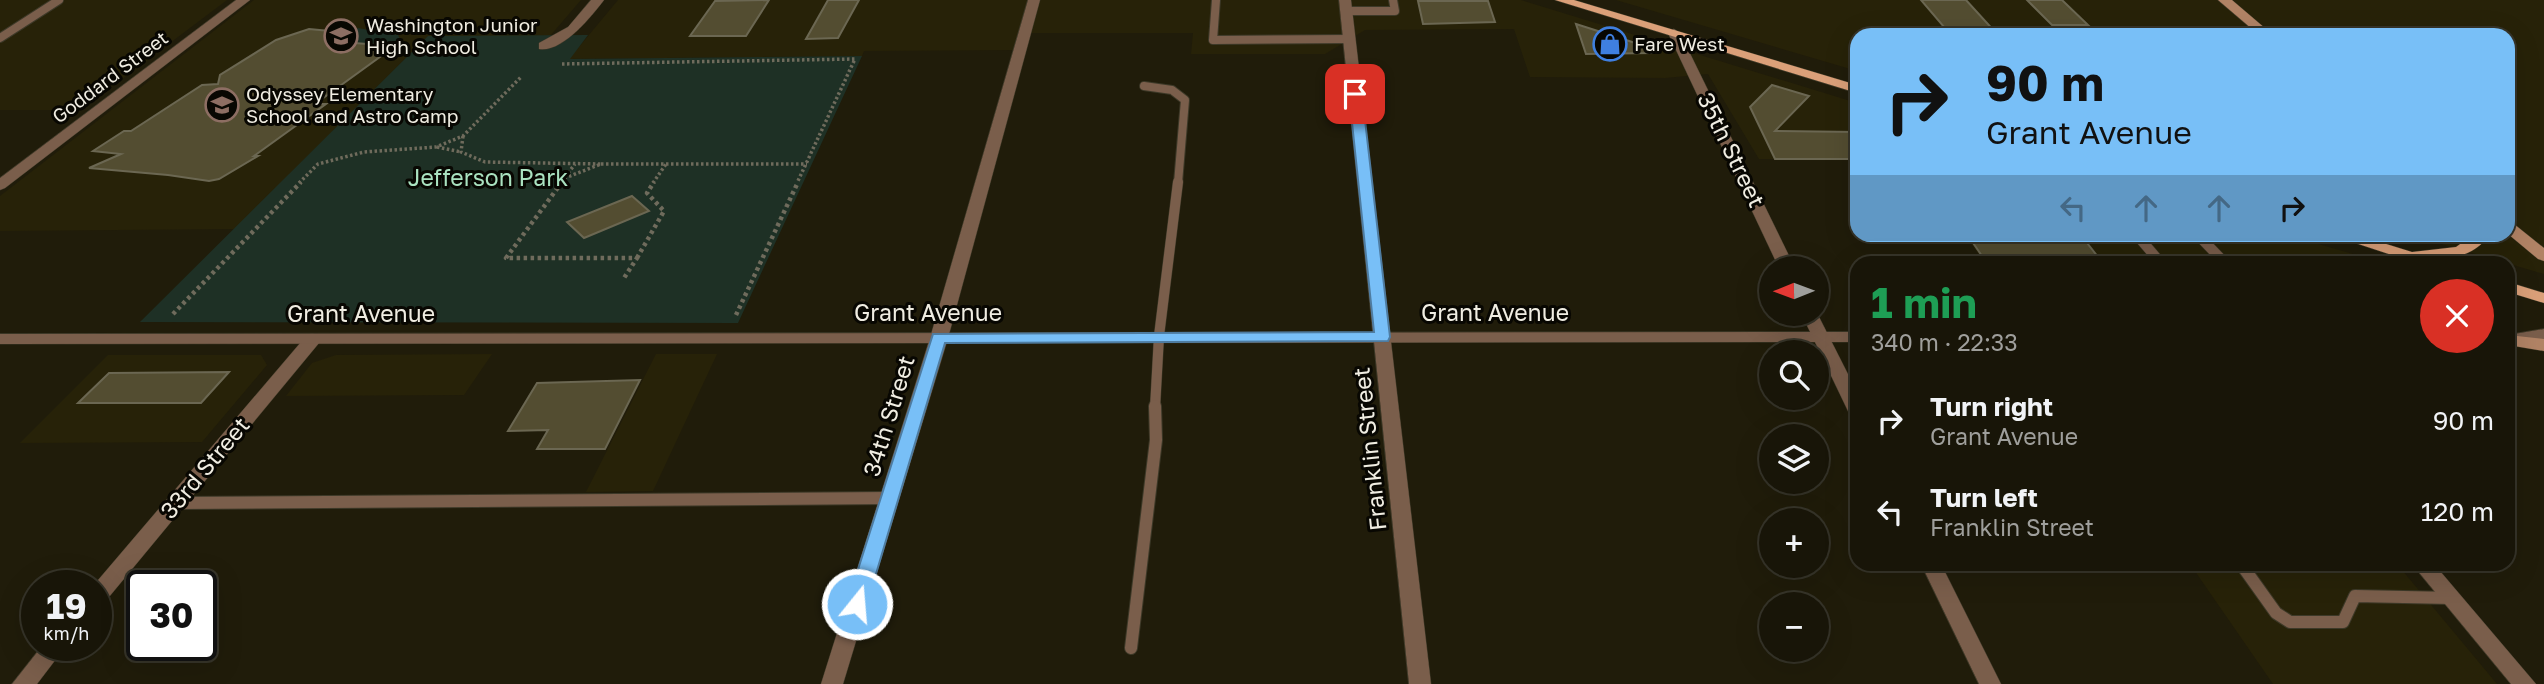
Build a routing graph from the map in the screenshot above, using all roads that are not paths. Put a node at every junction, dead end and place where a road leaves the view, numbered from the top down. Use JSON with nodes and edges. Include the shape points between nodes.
{"nodes":[{"id":1,"x":59,"y":0,"type":"edge"},
{"id":2,"x":244,"y":0,"type":"edge"},
{"id":3,"x":598,"y":0,"type":"edge"},
{"id":4,"x":1034,"y":0,"type":"edge"},
{"id":5,"x":1216,"y":0,"type":"edge"},
{"id":6,"x":1393,"y":0,"type":"edge"},
{"id":7,"x":1561,"y":0,"type":"edge"},
{"id":8,"x":2224,"y":0,"type":"edge"},
{"id":9,"x":1346,"y":6,"type":"edge"},
{"id":10,"x":2258,"y":28,"type":"edge"},
{"id":11,"x":1674,"y":33,"type":"junction"},
{"id":12,"x":0,"y":38,"type":"edge"},
{"id":13,"x":1349,"y":39,"type":"junction"},
{"id":14,"x":544,"y":46,"type":"dead end"},
{"id":15,"x":1144,"y":86,"type":"dead end"},
{"id":16,"x":1850,"y":87,"type":"edge"},
{"id":17,"x":0,"y":185,"type":"edge"},
{"id":18,"x":2515,"y":233,"type":"edge"},
{"id":19,"x":2143,"y":242,"type":"edge"},
{"id":20,"x":2205,"y":242,"type":"edge"},
{"id":21,"x":2362,"y":242,"type":"edge"},
{"id":22,"x":2477,"y":242,"type":"edge"},
{"id":23,"x":1781,"y":256,"type":"edge"},
{"id":24,"x":2155,"y":256,"type":"edge"},
{"id":25,"x":2218,"y":256,"type":"edge"},
{"id":26,"x":2407,"y":256,"type":"edge"},
{"id":27,"x":2418,"y":256,"type":"edge"},
{"id":28,"x":2544,"y":256,"type":"edge"},
{"id":29,"x":2515,"y":289,"type":"edge"},
{"id":30,"x":2544,"y":298,"type":"edge"},
{"id":31,"x":1815,"y":326,"type":"edge"},
{"id":32,"x":2544,"y":334,"type":"edge"},
{"id":33,"x":1382,"y":337,"type":"junction"},
{"id":34,"x":1820,"y":337,"type":"junction"},
{"id":35,"x":1850,"y":337,"type":"edge"},
{"id":36,"x":313,"y":338,"type":"junction"},
{"id":37,"x":939,"y":338,"type":"junction"},
{"id":38,"x":1159,"y":338,"type":"junction"},
{"id":39,"x":0,"y":339,"type":"edge"},
{"id":40,"x":2515,"y":339,"type":"edge"},
{"id":41,"x":2515,"y":341,"type":"edge"},
{"id":42,"x":2544,"y":345,"type":"edge"},
{"id":43,"x":1850,"y":397,"type":"edge"},
{"id":44,"x":889,"y":498,"type":"junction"},
{"id":45,"x":175,"y":503,"type":"junction"},
{"id":46,"x":1934,"y":571,"type":"edge"},
{"id":47,"x":2246,"y":571,"type":"edge"},
{"id":48,"x":2428,"y":571,"type":"edge"},
{"id":49,"x":112,"y":578,"type":"edge"},
{"id":50,"x":2452,"y":598,"type":"junction"},
{"id":51,"x":1131,"y":648,"type":"dead end"},
{"id":52,"x":42,"y":661,"type":"edge"},
{"id":53,"x":23,"y":684,"type":"edge"},
{"id":54,"x":832,"y":684,"type":"edge"},
{"id":55,"x":1420,"y":684,"type":"edge"},
{"id":56,"x":1990,"y":684,"type":"edge"},
{"id":57,"x":2525,"y":684,"type":"edge"}],
"edges":[{"from":1,"to":12,"type":"lane"},
{"from":2,"to":17,"type":"street","name":"Goddard Street"},
{"from":3,"to":14,"type":"street","via":[[572,30]]},
{"from":4,"to":37,"type":"street","name":"34th Street"},
{"from":5,"to":13,"type":"lane","via":[[1213,40]]},
{"from":6,"to":9,"type":"lane","via":[[1395,11]]},
{"from":7,"to":11,"type":"main road"},
{"from":8,"to":10,"type":"main road"},
{"from":9,"to":13,"type":"street","name":"Franklin Street"},
{"from":11,"to":16,"type":"main road"},
{"from":11,"to":23,"type":"street","name":"35th Street"},
{"from":13,"to":33,"type":"street","name":"Franklin Street"},
{"from":15,"to":38,"type":"lane","via":[[1170,89],[1185,100]]},
{"from":18,"to":28,"type":"main road"},
{"from":19,"to":24,"type":"lane"},
{"from":20,"to":25,"type":"lane"},
{"from":21,"to":26,"type":"main road"},
{"from":22,"to":27,"type":"main road","via":[[2459,251]]},
{"from":29,"to":30,"type":"main road"},
{"from":31,"to":34,"type":"street"},
{"from":32,"to":40,"type":"street"},
{"from":33,"to":34,"type":"street","name":"Grant Avenue"},
{"from":33,"to":38,"type":"street","name":"Grant Avenue"},
{"from":33,"to":55,"type":"street","name":"Franklin Street"},
{"from":34,"to":35,"type":"street","name":"Grant Avenue"},
{"from":34,"to":43,"type":"street"},
{"from":36,"to":37,"type":"street","name":"Grant Avenue"},
{"from":36,"to":39,"type":"street","name":"Grant Avenue"},
{"from":36,"to":45,"type":"street","name":"33rd Street"},
{"from":37,"to":38,"type":"street","name":"Grant Avenue"},
{"from":37,"to":44,"type":"street","name":"34th Street"},
{"from":38,"to":51,"type":"lane","via":[[1153,408],[1156,440]]},
{"from":41,"to":42,"type":"main road"},
{"from":44,"to":45,"type":"lane"},
{"from":44,"to":54,"type":"street","name":"34th Street"},
{"from":45,"to":49,"type":"street","name":"33rd Street"},
{"from":46,"to":56,"type":"street"},
{"from":47,"to":50,"type":"lane","via":[[2276,612],[2290,622],[2343,622],[2355,596]]},
{"from":48,"to":50,"type":"street"},
{"from":50,"to":57,"type":"street"},
{"from":52,"to":53,"type":"street"}]}
